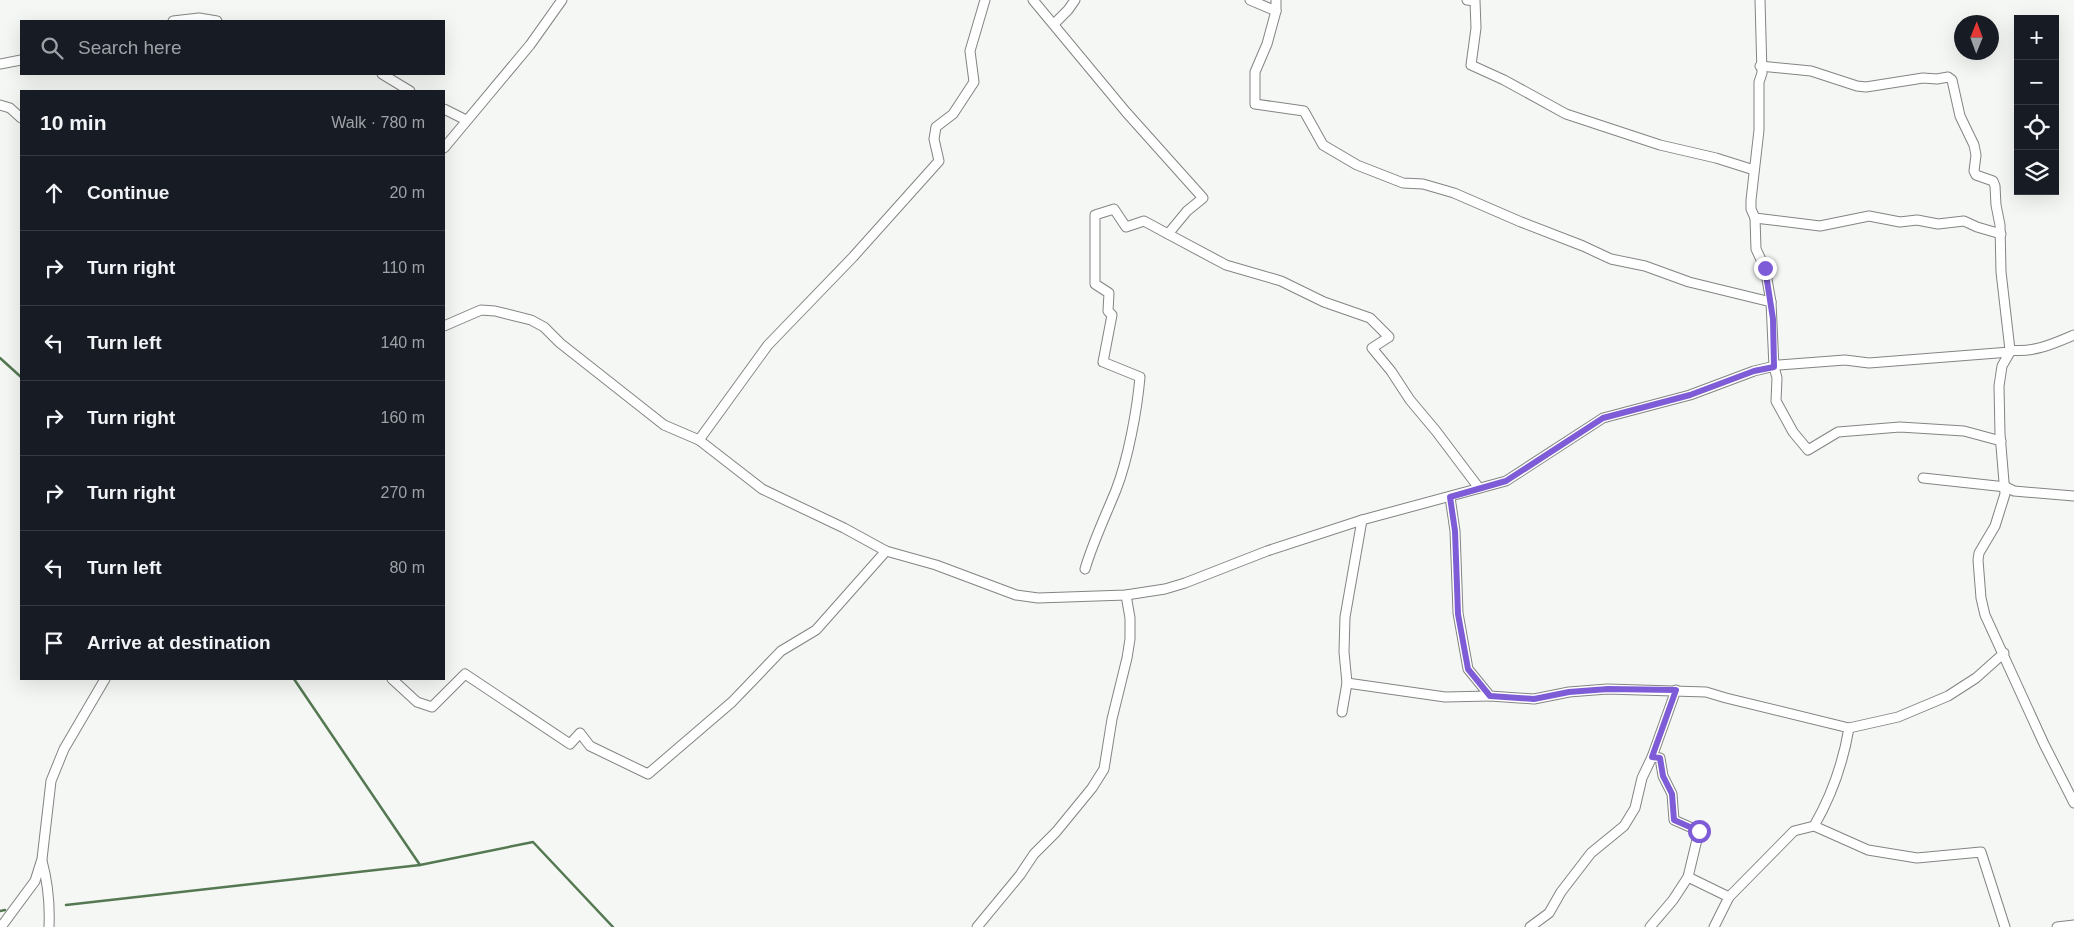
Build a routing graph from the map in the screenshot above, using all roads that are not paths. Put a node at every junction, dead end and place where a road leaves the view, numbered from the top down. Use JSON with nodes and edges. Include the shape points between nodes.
{"nodes":[{"id":1,"x":562,"y":0,"type":"edge"},
{"id":2,"x":985,"y":0,"type":"edge"},
{"id":3,"x":1033,"y":0,"type":"edge"},
{"id":4,"x":1075,"y":0,"type":"edge"},
{"id":5,"x":1250,"y":0,"type":"edge"},
{"id":6,"x":1276,"y":0,"type":"edge"},
{"id":7,"x":1467,"y":0,"type":"edge"},
{"id":8,"x":1476,"y":0,"type":"edge"},
{"id":9,"x":1760,"y":0,"type":"edge"},
{"id":10,"x":1276,"y":11,"type":"junction"},
{"id":11,"x":182,"y":20,"type":"edge"},
{"id":12,"x":211,"y":20,"type":"edge"},
{"id":13,"x":1054,"y":24,"type":"junction"},
{"id":14,"x":20,"y":60,"type":"edge"},
{"id":15,"x":0,"y":64,"type":"edge"},
{"id":16,"x":1760,"y":66,"type":"junction"},
{"id":17,"x":384,"y":75,"type":"edge"},
{"id":18,"x":408,"y":90,"type":"edge"},
{"id":19,"x":0,"y":106,"type":"edge"},
{"id":20,"x":445,"y":110,"type":"edge"},
{"id":21,"x":20,"y":117,"type":"edge"},
{"id":22,"x":466,"y":120,"type":"junction"},
{"id":23,"x":445,"y":147,"type":"edge"},
{"id":24,"x":1754,"y":170,"type":"junction"},
{"id":25,"x":1755,"y":218,"type":"junction"},
{"id":26,"x":1168,"y":234,"type":"junction"},
{"id":27,"x":2001,"y":234,"type":"junction"},
{"id":28,"x":1771,"y":302,"type":"junction"},
{"id":29,"x":445,"y":326,"type":"edge"},
{"id":30,"x":2074,"y":334,"type":"edge"},
{"id":31,"x":2010,"y":351,"type":"junction"},
{"id":32,"x":1774,"y":367,"type":"junction"},
{"id":33,"x":700,"y":440,"type":"junction"},
{"id":34,"x":2001,"y":441,"type":"junction"},
{"id":35,"x":1923,"y":478,"type":"dead end"},
{"id":36,"x":2006,"y":487,"type":"junction"},
{"id":37,"x":1479,"y":488,"type":"junction"},
{"id":38,"x":2074,"y":496,"type":"edge"},
{"id":39,"x":1450,"y":497,"type":"junction"},
{"id":40,"x":1362,"y":520,"type":"junction"},
{"id":41,"x":886,"y":551,"type":"junction"},
{"id":42,"x":1085,"y":569,"type":"dead end"},
{"id":43,"x":1126,"y":595,"type":"junction"},
{"id":44,"x":2004,"y":653,"type":"junction"},
{"id":45,"x":104,"y":680,"type":"edge"},
{"id":46,"x":393,"y":680,"type":"edge"},
{"id":47,"x":1347,"y":683,"type":"junction"},
{"id":48,"x":1676,"y":690,"type":"junction"},
{"id":49,"x":1490,"y":696,"type":"junction"},
{"id":50,"x":1342,"y":712,"type":"dead end"},
{"id":51,"x":1849,"y":728,"type":"junction"},
{"id":52,"x":1652,"y":757,"type":"junction"},
{"id":53,"x":2074,"y":803,"type":"edge"},
{"id":54,"x":1814,"y":826,"type":"junction"},
{"id":55,"x":42,"y":859,"type":"junction"},
{"id":56,"x":1688,"y":877,"type":"junction"},
{"id":57,"x":1729,"y":897,"type":"junction"},
{"id":58,"x":2074,"y":925,"type":"edge"},
{"id":59,"x":1,"y":927,"type":"edge"},
{"id":60,"x":49,"y":927,"type":"edge"},
{"id":61,"x":977,"y":927,"type":"edge"},
{"id":62,"x":1530,"y":927,"type":"edge"},
{"id":63,"x":1650,"y":927,"type":"edge"},
{"id":64,"x":1714,"y":927,"type":"edge"},
{"id":65,"x":2005,"y":927,"type":"edge"},
{"id":66,"x":2057,"y":927,"type":"edge"}],
"edges":[{"from":1,"to":22,"type":"street","via":[[530,45]]},
{"from":2,"to":33,"type":"street","via":[[970,51],[974,82],[953,114],[936,127],[934,139],[939,161],[854,257],[768,345]]},
{"from":3,"to":13,"type":"street"},
{"from":4,"to":13,"type":"street"},
{"from":5,"to":10,"type":"street"},
{"from":6,"to":10,"type":"street"},
{"from":7,"to":8,"type":"street"},
{"from":8,"to":24,"type":"street","via":[[1471,65],[1566,114],[1660,145]]},
{"from":9,"to":16,"type":"street"},
{"from":10,"to":28,"type":"street","via":[[1255,72],[1255,104],[1304,111],[1323,145],[1357,165],[1403,183],[1423,184],[1454,193],[1611,259]]},
{"from":11,"to":12,"type":"street"},
{"from":13,"to":26,"type":"street","via":[[1126,112],[1203,198]]},
{"from":14,"to":15,"type":"street"},
{"from":16,"to":24,"type":"street","via":[[1759,130]]},
{"from":16,"to":27,"type":"street","via":[[1811,71],[1866,87],[1948,77],[1952,80],[1960,116],[1974,145],[1974,171],[1996,186]]},
{"from":17,"to":18,"type":"street"},
{"from":19,"to":21,"type":"street","via":[[10,108]]},
{"from":20,"to":22,"type":"street"},
{"from":22,"to":23,"type":"street"},
{"from":24,"to":25,"type":"street","via":[[1751,208]]},
{"from":25,"to":27,"type":"street","via":[[1820,226],[1869,216],[1900,222],[1917,220],[1938,224],[1964,221]]},
{"from":25,"to":28,"type":"street","via":[[1756,249],[1765,268]]},
{"from":26,"to":37,"type":"street","via":[[1226,265],[1281,281],[1324,302],[1370,318],[1390,336],[1372,348]]},
{"from":26,"to":42,"type":"street","via":[[1144,221],[1126,227],[1114,208],[1095,215],[1095,284],[1110,293],[1108,311],[1112,315],[1104,362],[1140,377],[1127,455]]},
{"from":27,"to":31,"type":"street","via":[[2001,272]]},
{"from":28,"to":32,"type":"street"},
{"from":29,"to":33,"type":"street","via":[[481,310],[531,320],[544,327],[560,344],[664,425]]},
{"from":30,"to":31,"type":"street","via":[[2042,348]]},
{"from":31,"to":32,"type":"street"},
{"from":31,"to":34,"type":"street","via":[[2002,366],[1999,386]]},
{"from":32,"to":34,"type":"street","via":[[1776,401],[1793,432],[1808,450],[1838,432],[1900,426],[1964,431]]},
{"from":32,"to":37,"type":"street","via":[[1754,371],[1690,395],[1603,418],[1506,481]]},
{"from":33,"to":41,"type":"street","via":[[762,490]]},
{"from":34,"to":36,"type":"street"},
{"from":35,"to":36,"type":"street"},
{"from":36,"to":38,"type":"street","via":[[2014,491]]},
{"from":36,"to":44,"type":"street","via":[[2000,513],[1978,560],[1985,615]]},
{"from":37,"to":39,"type":"street"},
{"from":39,"to":40,"type":"street"},
{"from":39,"to":49,"type":"street","via":[[1455,531],[1458,614],[1468,669]]},
{"from":40,"to":43,"type":"street","via":[[1267,551],[1185,584]]},
{"from":40,"to":47,"type":"street","via":[[1346,617],[1344,652]]},
{"from":41,"to":43,"type":"street","via":[[936,565],[1016,595],[1038,598]]},
{"from":41,"to":46,"type":"street","via":[[816,630],[781,651],[732,702],[648,774],[590,746],[580,732],[570,744],[465,674],[432,707],[417,702]]},
{"from":43,"to":61,"type":"street","via":[[1130,618],[1128,648],[1104,769],[1092,788],[1034,854]]},
{"from":44,"to":51,"type":"street","via":[[1976,678],[1948,696],[1898,717]]},
{"from":44,"to":53,"type":"street"},
{"from":45,"to":55,"type":"street","via":[[64,750],[51,781]]},
{"from":47,"to":49,"type":"street","via":[[1445,697]]},
{"from":47,"to":50,"type":"street"},
{"from":48,"to":49,"type":"street","via":[[1608,689],[1534,699]]},
{"from":48,"to":51,"type":"street","via":[[1706,692]]},
{"from":48,"to":52,"type":"street"},
{"from":51,"to":54,"type":"street","via":[[1844,758],[1826,805]]},
{"from":52,"to":56,"type":"street","via":[[1660,758],[1663,776],[1672,794],[1674,820],[1699,831]]},
{"from":52,"to":62,"type":"street","via":[[1642,778],[1635,808],[1624,826],[1590,853],[1549,913]]},
{"from":54,"to":57,"type":"street","via":[[1794,832]]},
{"from":54,"to":65,"type":"street","via":[[1868,850],[1917,858],[1981,852]]},
{"from":55,"to":59,"type":"street","via":[[36,881]]},
{"from":55,"to":60,"type":"street","via":[[50,903]]},
{"from":56,"to":57,"type":"street"},
{"from":56,"to":63,"type":"street"},
{"from":57,"to":64,"type":"street"},
{"from":58,"to":66,"type":"street"}]}
